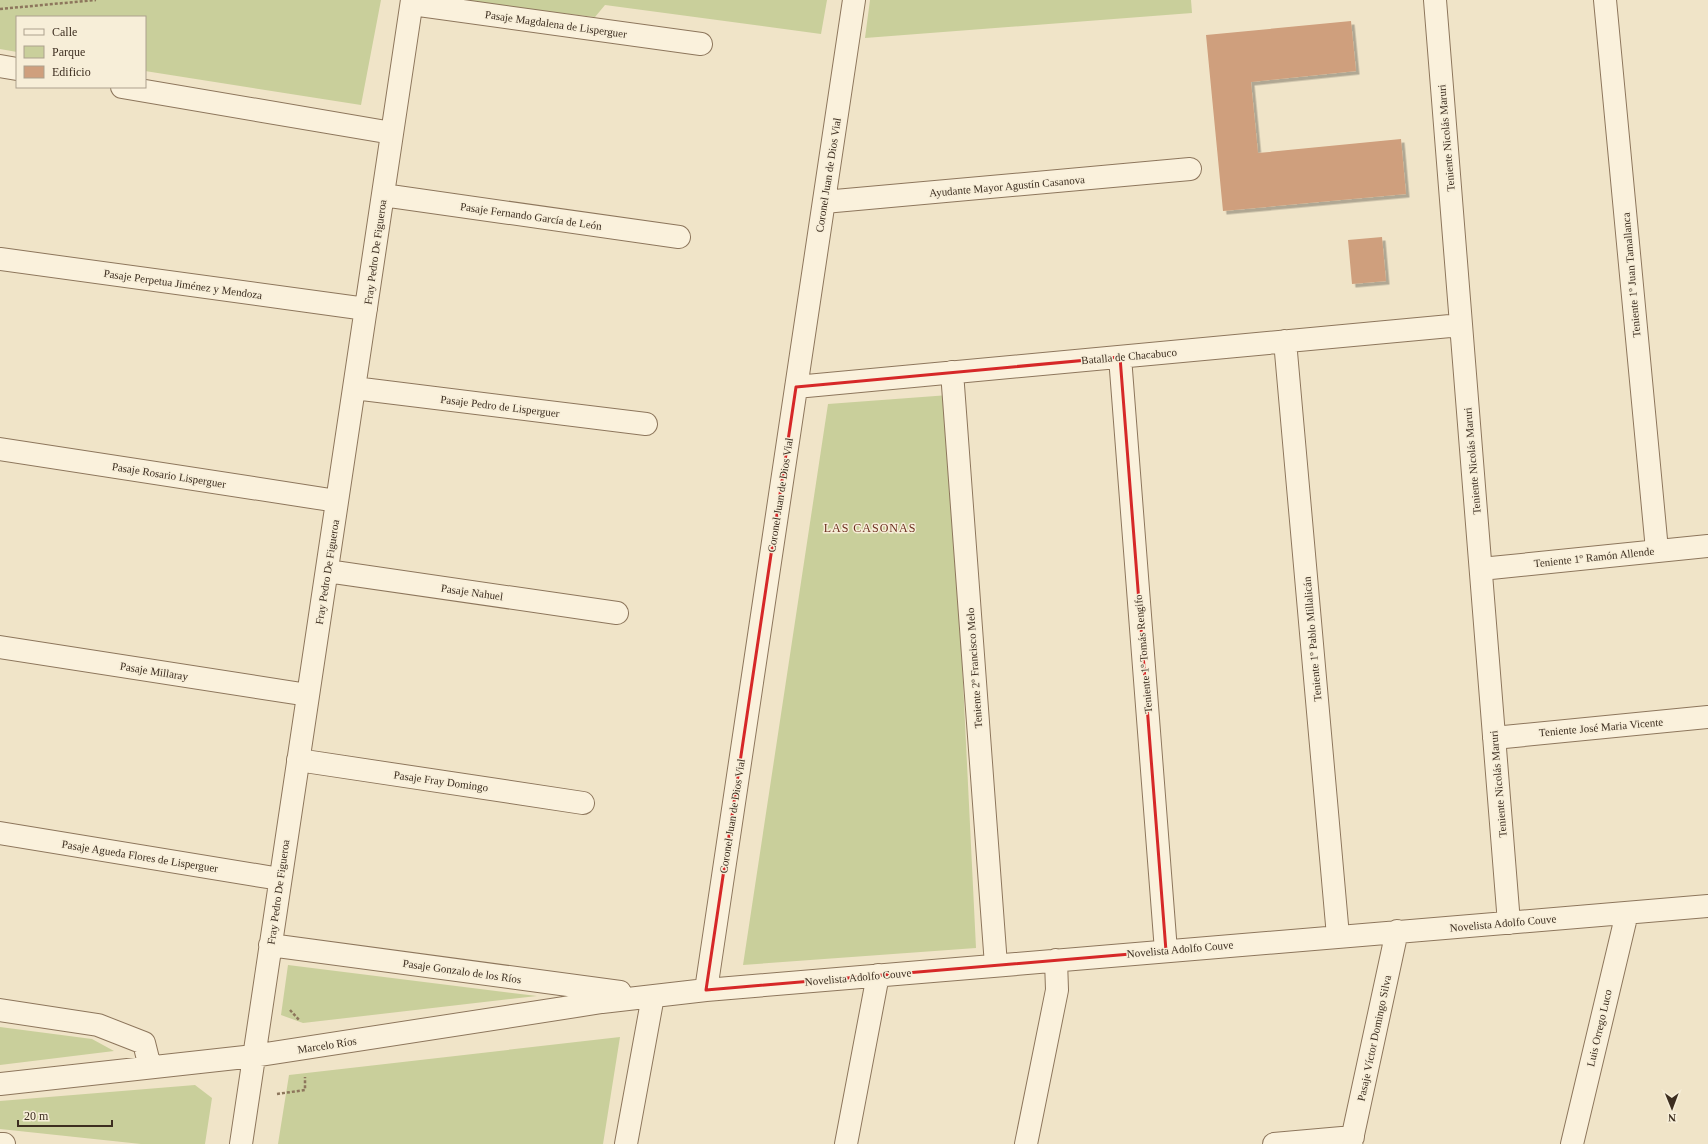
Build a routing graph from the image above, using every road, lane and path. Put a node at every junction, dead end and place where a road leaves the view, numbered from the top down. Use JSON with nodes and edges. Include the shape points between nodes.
{"nodes":[{"id":1,"x":96,"y":0,"type":"edge"},
{"id":2,"x":854,"y":0,"type":"edge"},
{"id":3,"x":1435,"y":0,"type":"edge"},
{"id":4,"x":1605,"y":0,"type":"edge"},
{"id":5,"x":412,"y":2,"type":"edge"},
{"id":6,"x":0,"y":9,"type":"edge"},
{"id":7,"x":701,"y":44,"type":"dead end"},
{"id":8,"x":0,"y":66,"type":"edge"},
{"id":9,"x":16,"y":69,"type":"edge"},
{"id":10,"x":128,"y":88,"type":"edge"},
{"id":11,"x":392,"y":133,"type":"junction"},
{"id":12,"x":1190,"y":169,"type":"dead end"},
{"id":13,"x":383,"y":195,"type":"junction"},
{"id":14,"x":824,"y":202,"type":"junction"},
{"id":15,"x":679,"y":237,"type":"dead end"},
{"id":16,"x":0,"y":259,"type":"edge"},
{"id":17,"x":366,"y":309,"type":"junction"},
{"id":18,"x":1461,"y":325,"type":"junction"},
{"id":19,"x":1285,"y":341,"type":"junction"},
{"id":20,"x":1120,"y":357,"type":"junction"},
{"id":21,"x":952,"y":372,"type":"junction"},
{"id":22,"x":796,"y":387,"type":"junction"},
{"id":23,"x":354,"y":388,"type":"junction"},
{"id":24,"x":646,"y":424,"type":"dead end"},
{"id":25,"x":0,"y":449,"type":"edge"},
{"id":26,"x":337,"y":501,"type":"junction"},
{"id":27,"x":1708,"y":546,"type":"edge"},
{"id":28,"x":1657,"y":550,"type":"junction"},
{"id":29,"x":1481,"y":569,"type":"junction"},
{"id":30,"x":327,"y":571,"type":"junction"},
{"id":31,"x":617,"y":613,"type":"dead end"},
{"id":32,"x":0,"y":647,"type":"edge"},
{"id":33,"x":308,"y":695,"type":"junction"},
{"id":34,"x":1708,"y":717,"type":"edge"},
{"id":35,"x":1494,"y":738,"type":"junction"},
{"id":36,"x":298,"y":760,"type":"junction"},
{"id":37,"x":583,"y":802,"type":"dead end"},
{"id":38,"x":0,"y":833,"type":"edge"},
{"id":39,"x":280,"y":879,"type":"junction"},
{"id":40,"x":1708,"y":906,"type":"edge"},
{"id":41,"x":1627,"y":913,"type":"junction"},
{"id":42,"x":1509,"y":923,"type":"junction"},
{"id":43,"x":1397,"y":931,"type":"junction"},
{"id":44,"x":1338,"y":936,"type":"junction"},
{"id":45,"x":270,"y":945,"type":"junction"},
{"id":46,"x":1166,"y":951,"type":"junction"},
{"id":47,"x":1056,"y":960,"type":"junction"},
{"id":48,"x":996,"y":965,"type":"junction"},
{"id":49,"x":878,"y":976,"type":"junction"},
{"id":50,"x":706,"y":990,"type":"junction"},
{"id":51,"x":653,"y":996,"type":"junction"},
{"id":52,"x":0,"y":1010,"type":"edge"},
{"id":53,"x":254,"y":1056,"type":"junction"},
{"id":54,"x":150,"y":1066,"type":"junction"},
{"id":55,"x":0,"y":1084,"type":"edge"},
{"id":56,"x":1352,"y":1140,"type":"edge"},
{"id":57,"x":0,"y":1144,"type":"edge"},
{"id":58,"x":4,"y":1144,"type":"edge"},
{"id":59,"x":241,"y":1144,"type":"edge"},
{"id":60,"x":626,"y":1144,"type":"edge"},
{"id":61,"x":846,"y":1144,"type":"edge"},
{"id":62,"x":1026,"y":1144,"type":"edge"},
{"id":63,"x":1274,"y":1144,"type":"edge"},
{"id":64,"x":1572,"y":1144,"type":"edge"}],
"edges":[{"from":1,"to":6,"type":"path"},
{"from":2,"to":14,"type":"street","name":"Coronel Juan de Dios Vial"},
{"from":3,"to":18,"type":"street","name":"Teniente Nicolás Maruri"},
{"from":4,"to":28,"type":"street","name":"Teniente 1º Juan Tamallanca"},
{"from":5,"to":7,"type":"street","name":"Pasaje Magdalena de Lisperguer"},
{"from":5,"to":11,"type":"street","name":"Fray Pedro De Figueroa"},
{"from":8,"to":9,"type":"street"},
{"from":10,"to":11,"type":"street"},
{"from":11,"to":13,"type":"street","name":"Fray Pedro De Figueroa"},
{"from":12,"to":14,"type":"street","name":"Ayudante Mayor Agustín Casanova"},
{"from":13,"to":15,"type":"street","name":"Pasaje Fernando García de León"},
{"from":13,"to":17,"type":"street","name":"Fray Pedro De Figueroa"},
{"from":14,"to":22,"type":"street","name":"Coronel Juan de Dios Vial"},
{"from":16,"to":17,"type":"street","name":"Pasaje Perpetua Jiménez y Mendoza"},
{"from":17,"to":23,"type":"street","name":"Fray Pedro De Figueroa"},
{"from":18,"to":19,"type":"street","name":"Batalla de Chacabuco"},
{"from":18,"to":29,"type":"street","name":"Teniente Nicolás Maruri"},
{"from":19,"to":20,"type":"street","name":"Batalla de Chacabuco"},
{"from":19,"to":44,"type":"street","name":"Teniente 1º Pablo Millalicán"},
{"from":20,"to":21,"type":"street","name":"Batalla de Chacabuco"},
{"from":20,"to":46,"type":"street","name":"Teniente 1º Tomás Rengifo"},
{"from":21,"to":22,"type":"street","name":"Batalla de Chacabuco"},
{"from":21,"to":48,"type":"street","name":"Teniente 2º Francisco Melo"},
{"from":22,"to":50,"type":"street","name":"Coronel Juan de Dios Vial"},
{"from":23,"to":24,"type":"street","name":"Pasaje Pedro de Lisperguer"},
{"from":23,"to":26,"type":"street","name":"Fray Pedro De Figueroa"},
{"from":25,"to":26,"type":"street","name":"Pasaje Rosario Lisperguer"},
{"from":26,"to":30,"type":"street","name":"Fray Pedro De Figueroa"},
{"from":27,"to":28,"type":"street","name":"Teniente 1º Ramón Allende"},
{"from":28,"to":29,"type":"street","name":"Teniente 1º Ramón Allende"},
{"from":29,"to":35,"type":"street","name":"Teniente Nicolás Maruri"},
{"from":30,"to":31,"type":"street","name":"Pasaje Nahuel"},
{"from":30,"to":33,"type":"street","name":"Fray Pedro De Figueroa"},
{"from":32,"to":33,"type":"street","name":"Pasaje Millaray"},
{"from":33,"to":36,"type":"street","name":"Fray Pedro De Figueroa"},
{"from":34,"to":35,"type":"street","name":"Teniente José Maria Vicente"},
{"from":35,"to":42,"type":"street","name":"Teniente Nicolás Maruri"},
{"from":36,"to":37,"type":"street","name":"Pasaje Fray Domingo"},
{"from":36,"to":39,"type":"street","name":"Fray Pedro De Figueroa"},
{"from":38,"to":39,"type":"street","name":"Pasaje Agueda Flores de Lisperguer"},
{"from":39,"to":45,"type":"street","name":"Fray Pedro De Figueroa"},
{"from":40,"to":41,"type":"street","name":"Novelista Adolfo Couve"},
{"from":41,"to":42,"type":"street","name":"Novelista Adolfo Couve"},
{"from":41,"to":64,"type":"street","name":"Luis Orrego Luco"},
{"from":42,"to":43,"type":"street","name":"Novelista Adolfo Couve"},
{"from":43,"to":44,"type":"street","name":"Novelista Adolfo Couve"},
{"from":43,"to":56,"type":"street","name":"Pasaje Víctor Domingo Silva"},
{"from":44,"to":46,"type":"street","name":"Novelista Adolfo Couve"},
{"from":45,"to":51,"type":"street","name":"Pasaje Gonzalo de los Ríos"},
{"from":45,"to":53,"type":"street","name":"Fray Pedro De Figueroa"},
{"from":46,"to":47,"type":"street","name":"Novelista Adolfo Couve"},
{"from":47,"to":48,"type":"street","name":"Novelista Adolfo Couve"},
{"from":47,"to":62,"type":"street","via":[[1057,990]]},
{"from":48,"to":49,"type":"street","name":"Novelista Adolfo Couve"},
{"from":49,"to":50,"type":"street","name":"Novelista Adolfo Couve"},
{"from":49,"to":61,"type":"street"},
{"from":50,"to":51,"type":"street","name":"Novelista Adolfo Couve"},
{"from":51,"to":53,"type":"street","name":"Marcelo Ríos"},
{"from":51,"to":60,"type":"street"},
{"from":52,"to":54,"type":"street","via":[[98,1025],[144,1043]]},
{"from":53,"to":54,"type":"street","name":"Marcelo Ríos"},
{"from":53,"to":59,"type":"street","name":"Fray Pedro De Figueroa"},
{"from":54,"to":55,"type":"street","name":"Marcelo Ríos"},
{"from":56,"to":63,"type":"street"},
{"from":57,"to":58,"type":"street"}]}
